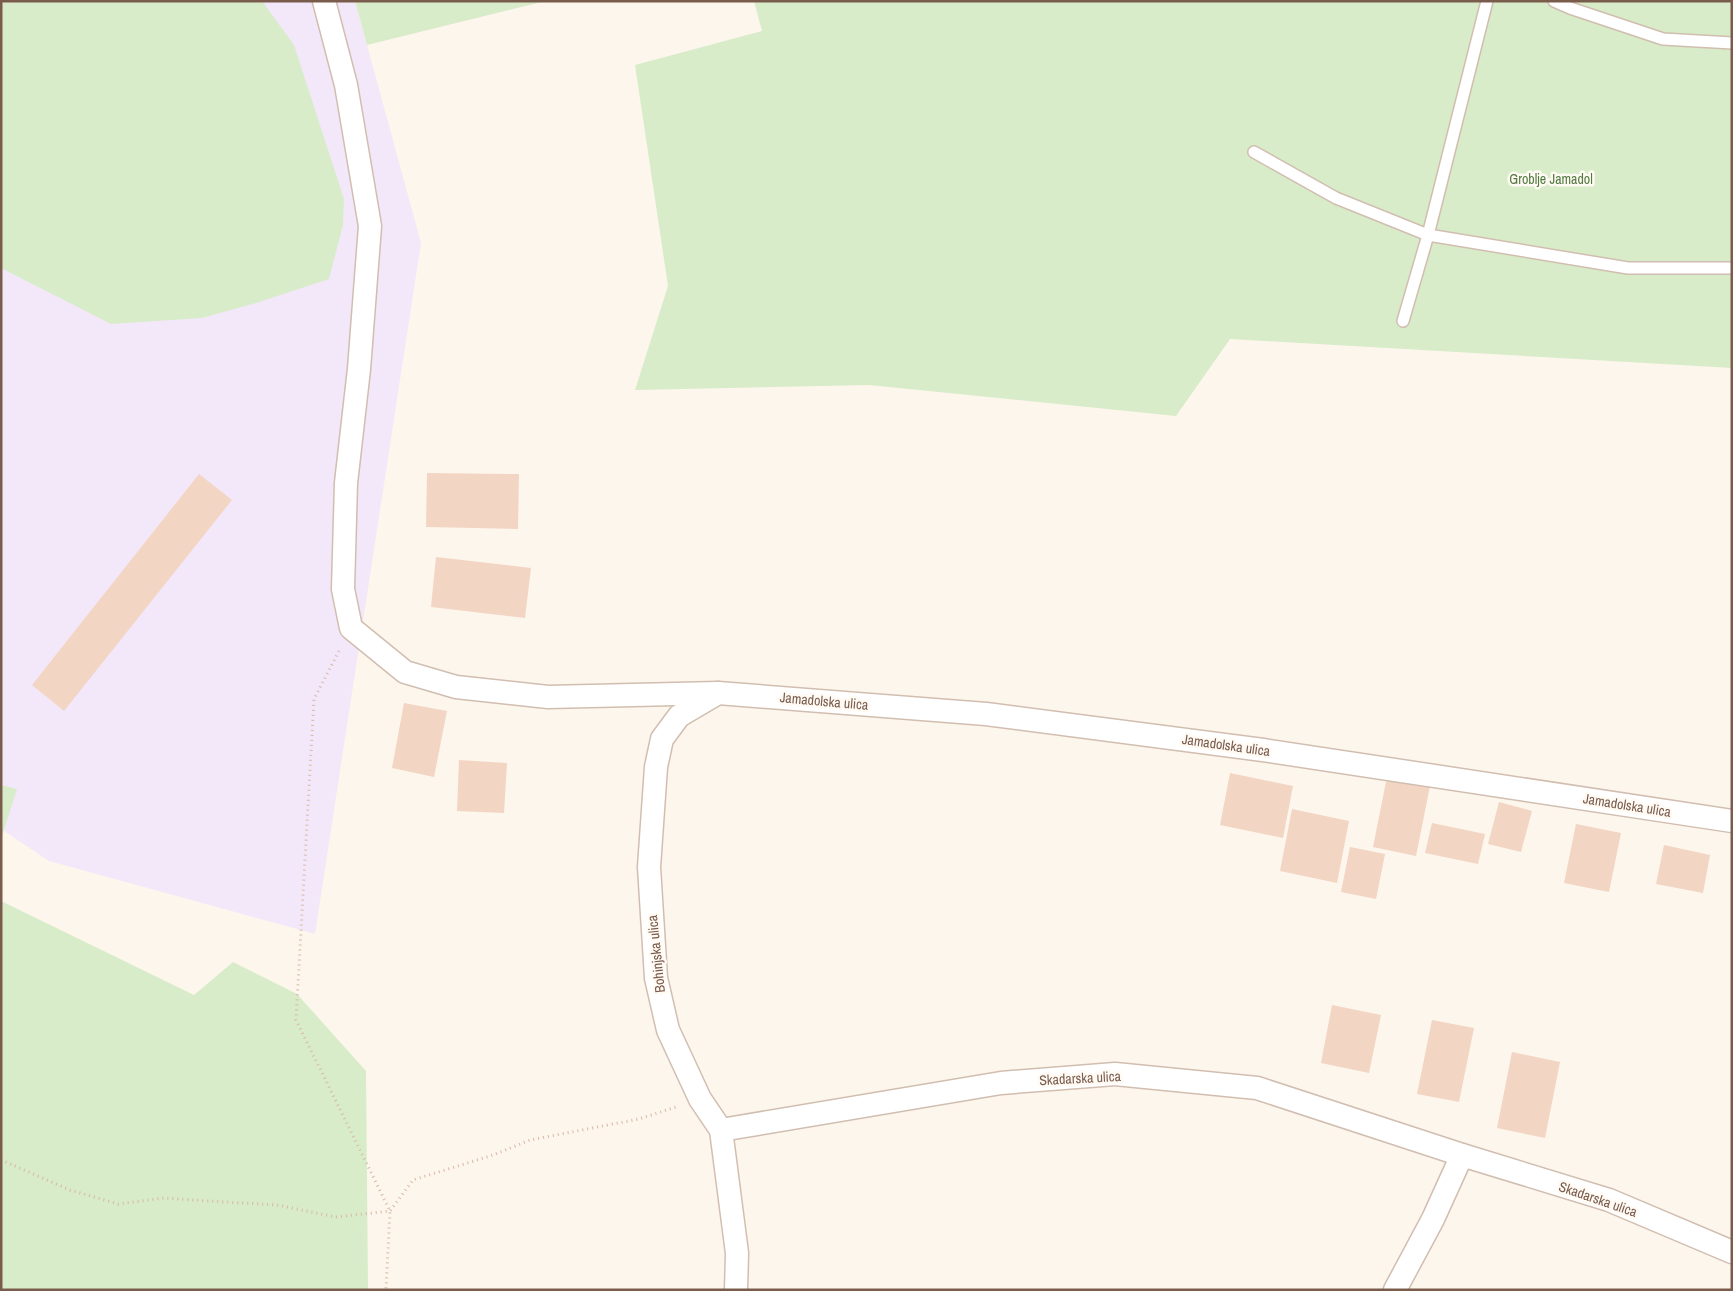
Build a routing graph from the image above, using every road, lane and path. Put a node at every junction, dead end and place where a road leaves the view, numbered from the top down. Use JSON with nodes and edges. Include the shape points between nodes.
{"nodes":[{"id":1,"x":324,"y":1,"type":"edge"},
{"id":2,"x":1487,"y":1,"type":"edge"},
{"id":3,"x":1554,"y":1,"type":"edge"},
{"id":4,"x":1732,"y":43,"type":"edge"},
{"id":5,"x":1254,"y":152,"type":"dead end"},
{"id":6,"x":1428,"y":235,"type":"junction"},
{"id":7,"x":1732,"y":268,"type":"edge"},
{"id":8,"x":1403,"y":321,"type":"dead end"},
{"id":9,"x":351,"y":628,"type":"junction"},
{"id":10,"x":718,"y":692,"type":"junction"},
{"id":11,"x":1732,"y":821,"type":"edge"},
{"id":12,"x":700,"y":1099,"type":"junction"},
{"id":13,"x":721,"y":1130,"type":"junction"},
{"id":14,"x":1462,"y":1155,"type":"junction"},
{"id":15,"x":1,"y":1160,"type":"edge"},
{"id":16,"x":390,"y":1211,"type":"junction"},
{"id":17,"x":1732,"y":1252,"type":"edge"},
{"id":18,"x":386,"y":1290,"type":"edge"},
{"id":19,"x":736,"y":1290,"type":"edge"},
{"id":20,"x":1395,"y":1290,"type":"edge"}],
"edges":[{"from":1,"to":9,"type":"street","via":[[346,85],[370,226],[346,483],[343,588]]},
{"from":2,"to":6,"type":"lane"},
{"from":3,"to":4,"type":"lane","via":[[1663,39]]},
{"from":5,"to":6,"type":"lane","via":[[1336,198]]},
{"from":6,"to":7,"type":"lane","via":[[1628,268]]},
{"from":6,"to":8,"type":"lane"},
{"from":9,"to":10,"type":"street","name":"Jamadolska ulica","via":[[405,672],[456,687],[548,697]]},
{"from":9,"to":16,"type":"path","via":[[314,700],[296,1020]]},
{"from":10,"to":11,"type":"street","name":"Jamadolska ulica","via":[[986,714],[1262,750]]},
{"from":10,"to":12,"type":"street","name":"Bohinjska ulica","via":[[679,716],[662,739],[656,767],[649,866],[656,978],[668,1030]]},
{"from":12,"to":13,"type":"street","name":"Bohinjska ulica"},
{"from":12,"to":16,"type":"path","via":[[639,1119],[530,1140],[413,1180]]},
{"from":13,"to":14,"type":"street","name":"Skadarska ulica","via":[[1001,1083],[1115,1074],[1257,1088]]},
{"from":13,"to":19,"type":"street","name":"Bohinjska ulica","via":[[737,1253]]},
{"from":14,"to":17,"type":"street","name":"Skadarska ulica","via":[[1609,1200]]},
{"from":14,"to":20,"type":"street"},
{"from":15,"to":16,"type":"path","via":[[70,1190],[118,1204],[164,1198],[208,1200],[277,1205],[336,1217]]},
{"from":16,"to":18,"type":"path"}]}
